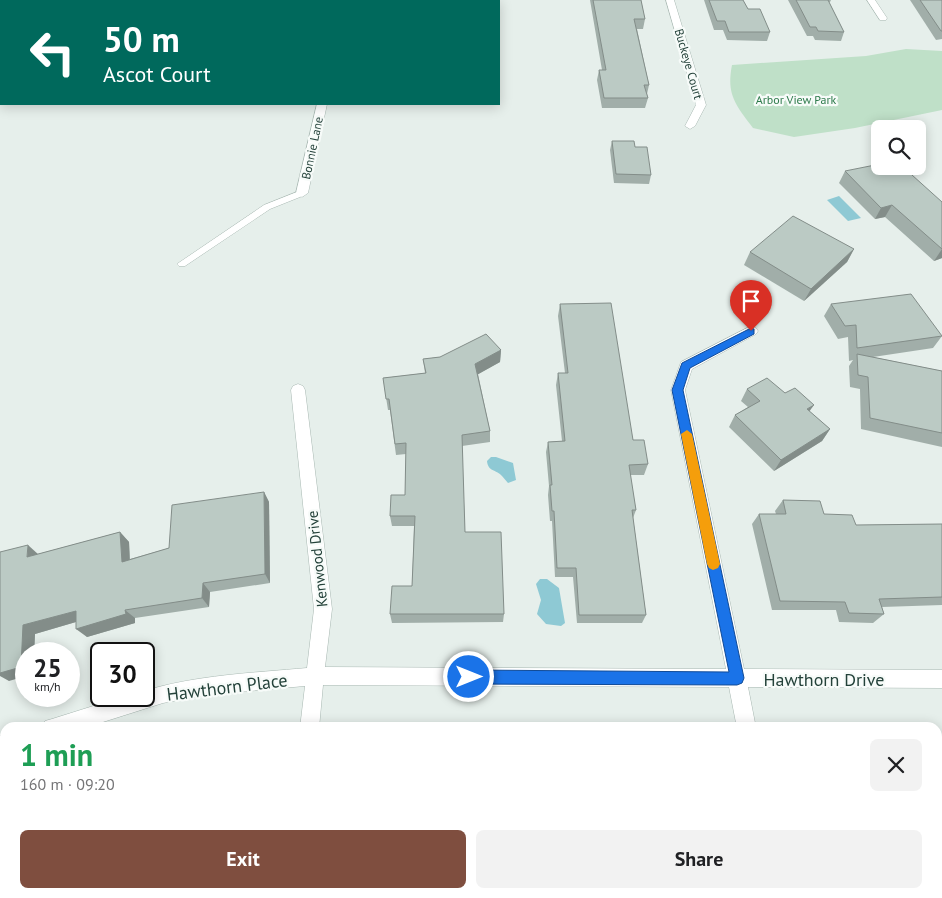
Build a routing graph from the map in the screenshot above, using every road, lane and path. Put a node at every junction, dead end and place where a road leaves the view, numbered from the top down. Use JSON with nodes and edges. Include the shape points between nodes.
{"nodes":[{"id":1,"x":670,"y":0,"type":"edge"},
{"id":2,"x":871,"y":0,"type":"edge"},
{"id":3,"x":883,"y":18,"type":"dead end"},
{"id":4,"x":322,"y":105,"type":"edge"},
{"id":5,"x":690,"y":126,"type":"dead end"},
{"id":6,"x":302,"y":193,"type":"joint"},
{"id":7,"x":182,"y":264,"type":"dead end"},
{"id":8,"x":751,"y":331,"type":"dead end"},
{"id":9,"x":298,"y":390,"type":"dead end"},
{"id":10,"x":316,"y":676,"type":"junction"},
{"id":11,"x":737,"y":678,"type":"junction"},
{"id":12,"x":942,"y":680,"type":"edge"},
{"id":13,"x":72,"y":722,"type":"edge"},
{"id":14,"x":311,"y":722,"type":"edge"},
{"id":15,"x":746,"y":722,"type":"edge"}],
"edges":[{"from":1,"to":5,"type":"street","name":"Buckeye Court","via":[[701,105]]},
{"from":2,"to":3,"type":"street"},
{"from":4,"to":6,"type":"street","name":"Bonnie Lane"},
{"from":6,"to":7,"type":"lane","via":[[267,207]]},
{"from":8,"to":11,"type":"street","via":[[686,366],[678,390]]},
{"from":9,"to":10,"type":"street","name":"Kenwood Drive","via":[[323,609]]},
{"from":10,"to":11,"type":"street","name":"Hawthorn Drive"},
{"from":10,"to":13,"type":"street","name":"Hawthorn Place","via":[[205,686],[163,694]]},
{"from":10,"to":14,"type":"street","name":"Kenwood Drive"},
{"from":11,"to":12,"type":"street","name":"Hawthorn Drive"},
{"from":11,"to":15,"type":"street"}]}
